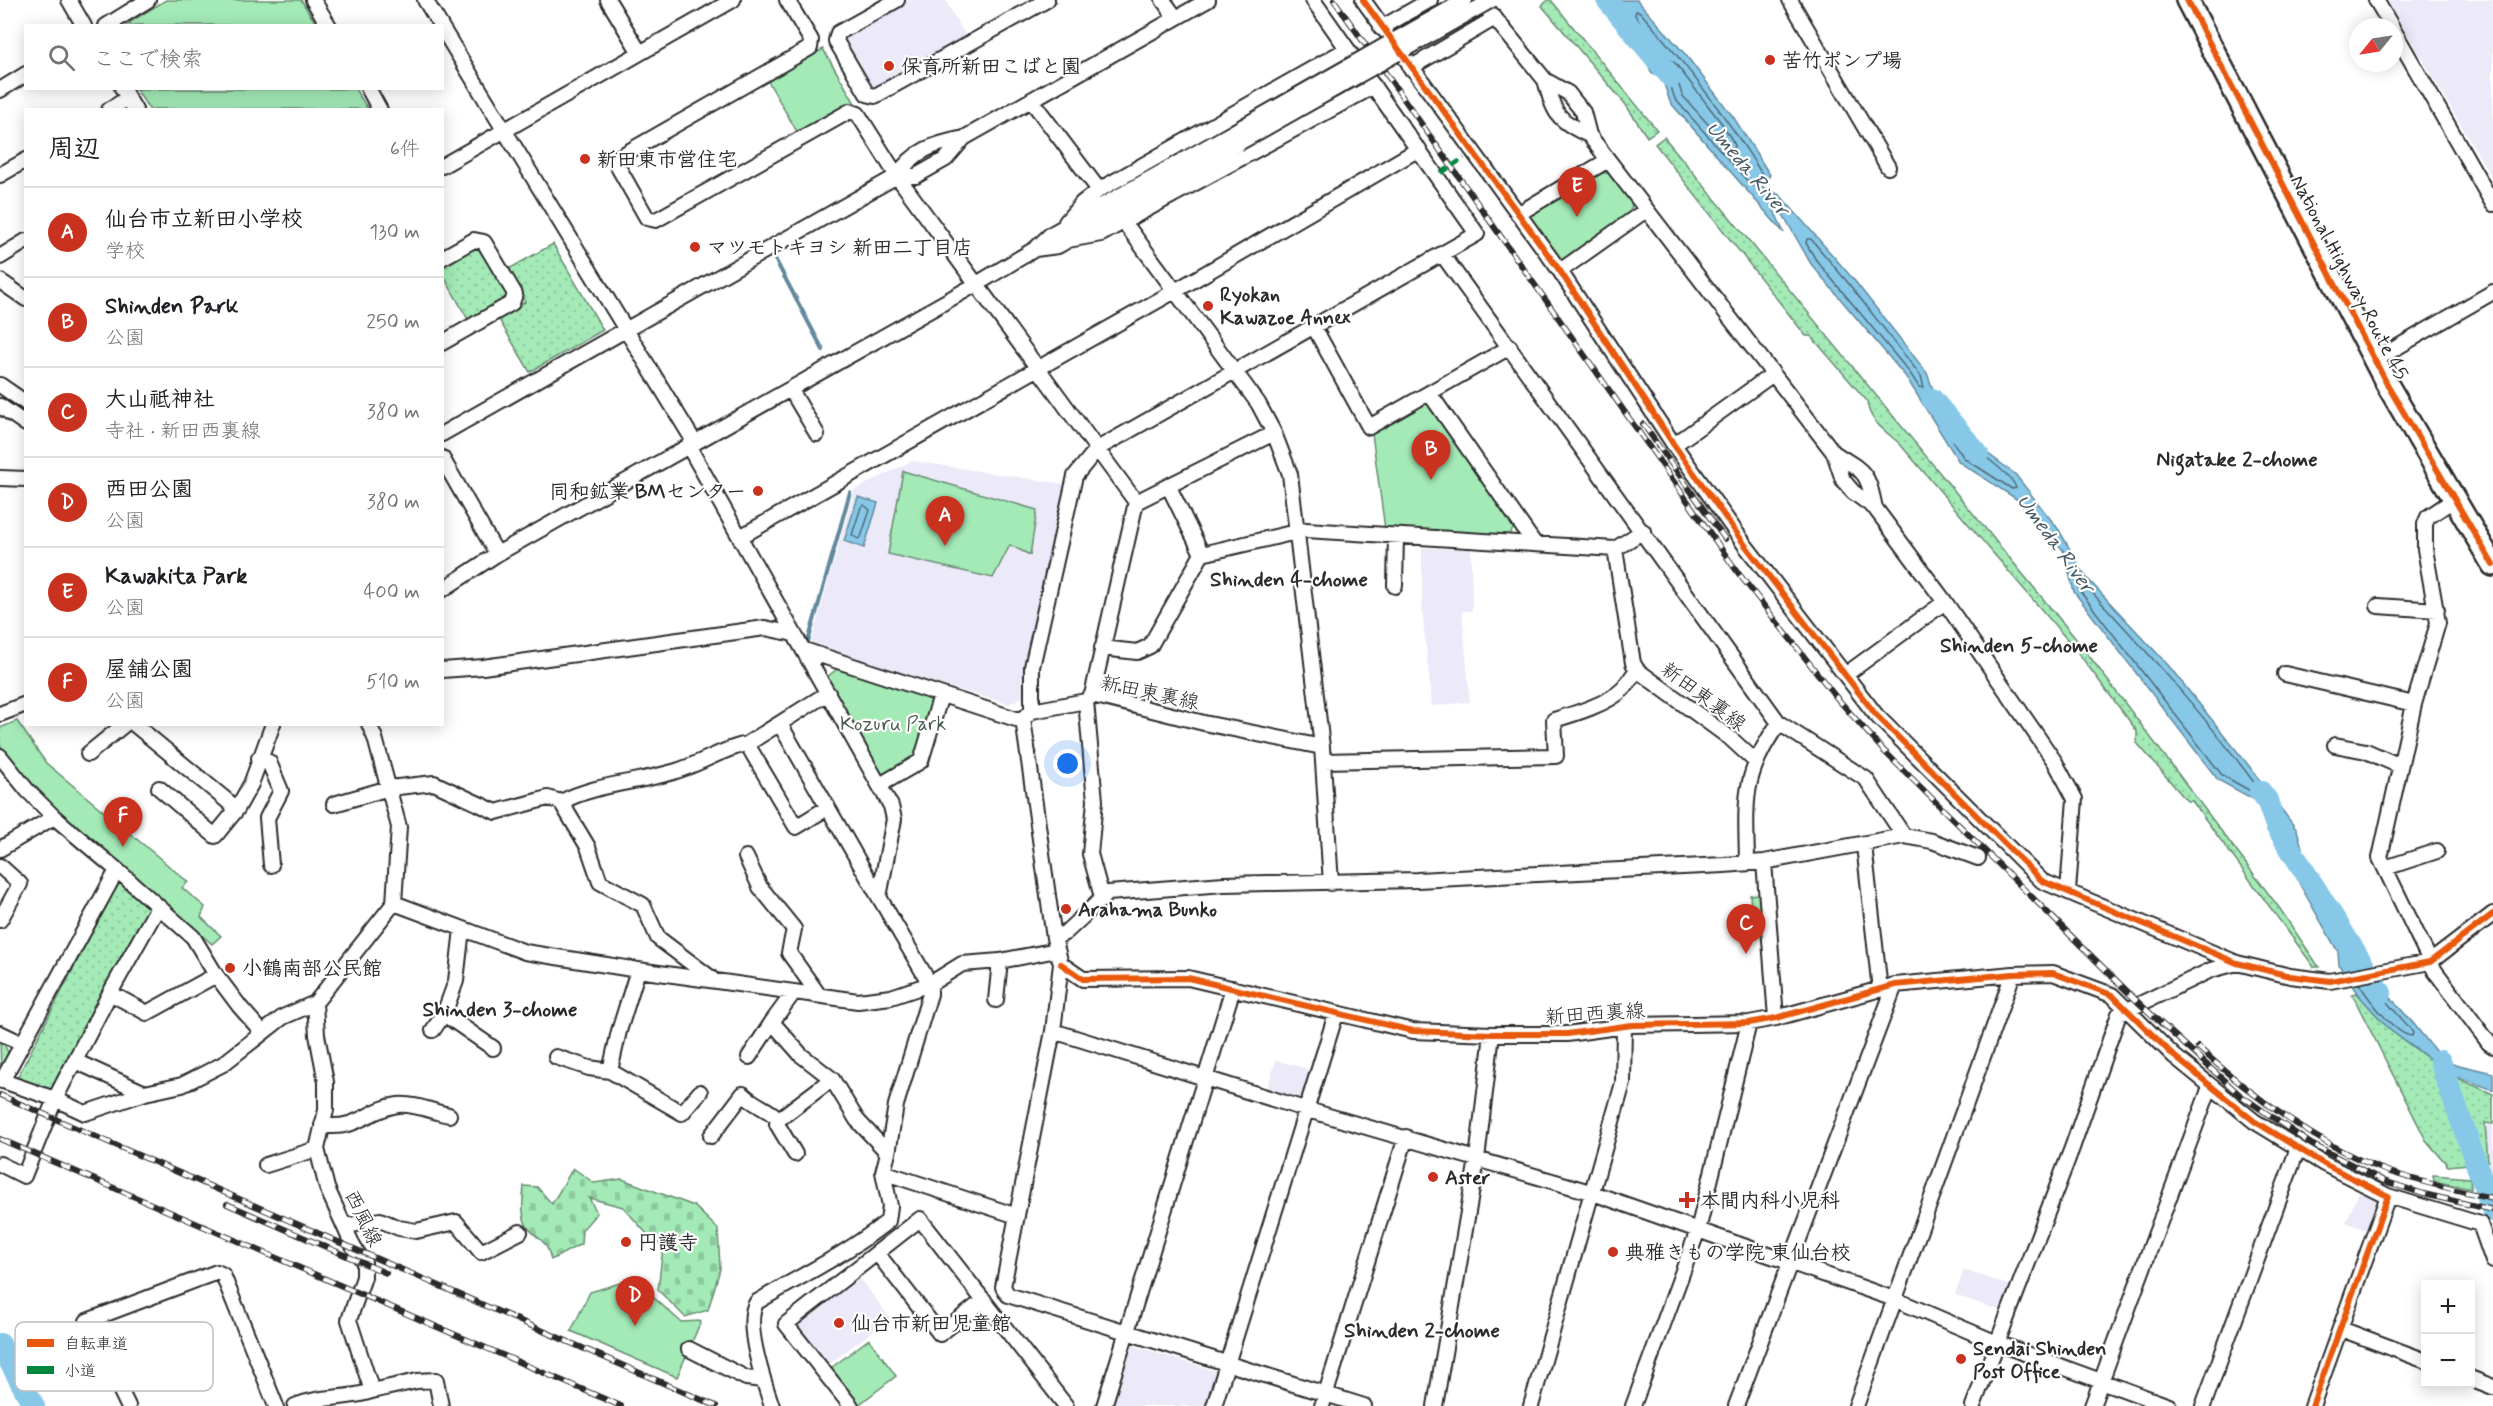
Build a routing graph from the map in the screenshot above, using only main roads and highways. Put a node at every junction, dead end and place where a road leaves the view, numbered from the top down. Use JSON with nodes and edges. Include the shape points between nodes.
{"nodes":[{"id":1,"x":2187,"y":0,"type":"edge"},
{"id":2,"x":2493,"y":565,"type":"edge"}],
"edges":[{"from":1,"to":2,"type":"highway","name":"National Highway Route 45","via":[[2375,360]]}]}
